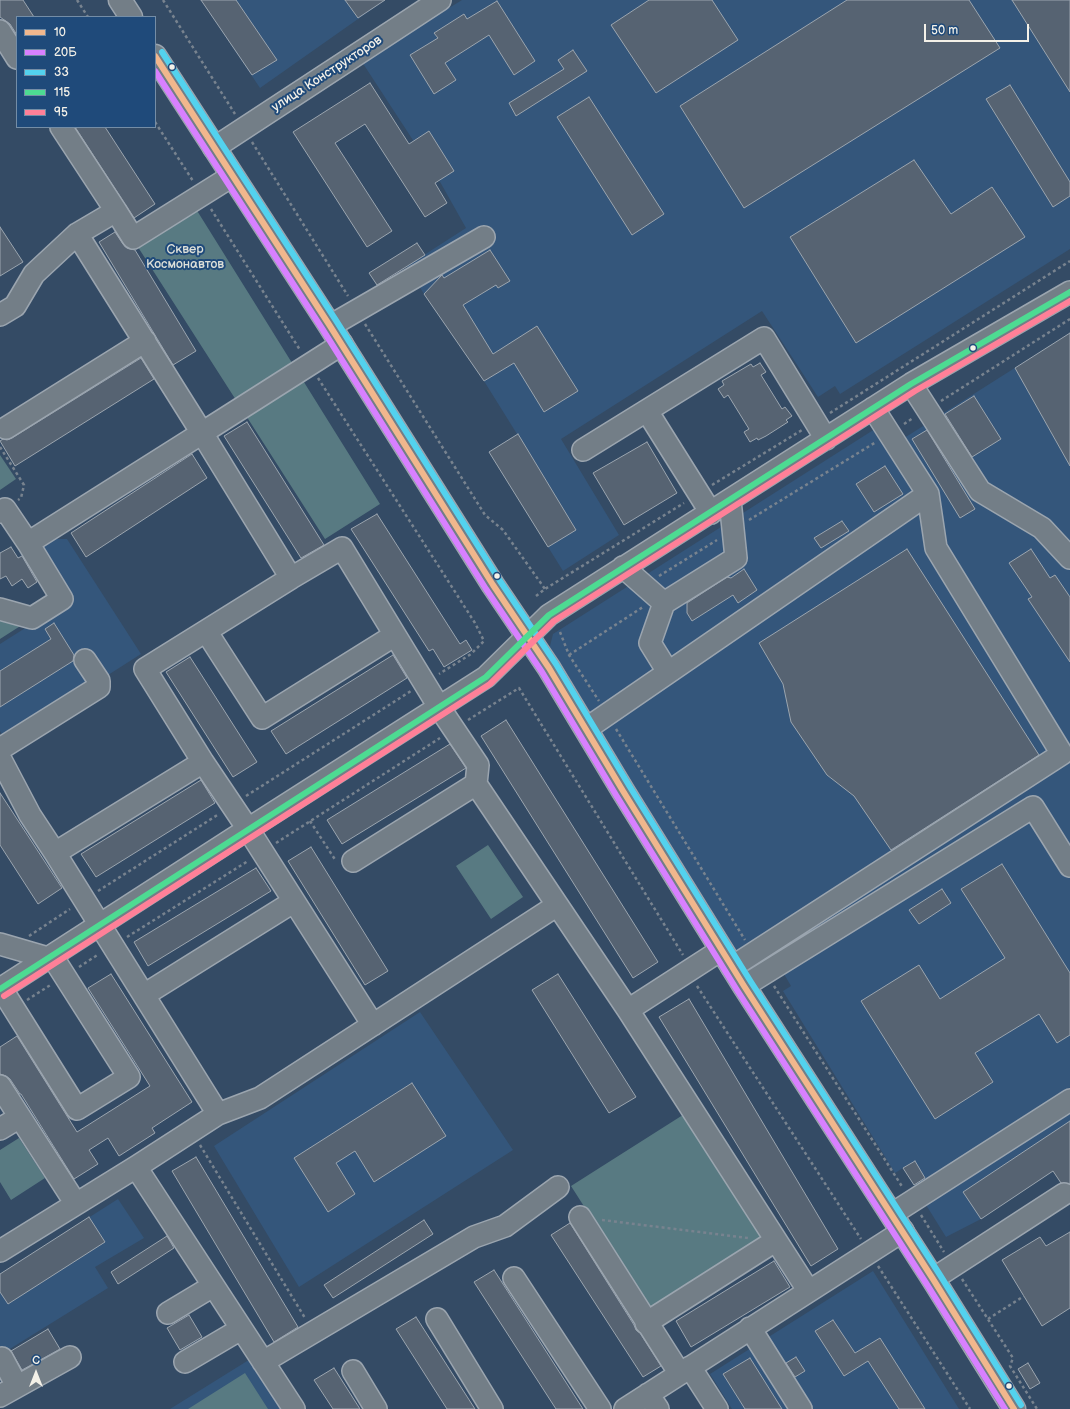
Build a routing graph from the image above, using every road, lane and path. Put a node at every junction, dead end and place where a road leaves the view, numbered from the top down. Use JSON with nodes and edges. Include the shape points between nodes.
{"nodes":[{"id":1,"x":77,"y":0,"type":"edge"},
{"id":2,"x":120,"y":0,"type":"edge"},
{"id":3,"x":440,"y":0,"type":"edge"},
{"id":4,"x":87,"y":16,"type":"edge"},
{"id":5,"x":129,"y":16,"type":"edge"},
{"id":6,"x":0,"y":31,"type":"edge"},
{"id":7,"x":16,"y":56,"type":"edge"},
{"id":8,"x":156,"y":58,"type":"edge"},
{"id":9,"x":156,"y":124,"type":"edge"},
{"id":10,"x":62,"y":128,"type":"edge"},
{"id":11,"x":214,"y":148,"type":"junction"},
{"id":12,"x":232,"y":176,"type":"junction"},
{"id":13,"x":201,"y":195,"type":"junction"},
{"id":14,"x":116,"y":211,"type":"junction"},
{"id":15,"x":77,"y":234,"type":"junction"},
{"id":16,"x":484,"y":237,"type":"dead end"},
{"id":17,"x":1070,"y":261,"type":"edge"},
{"id":18,"x":1070,"y":292,"type":"edge"},
{"id":19,"x":0,"y":315,"type":"edge"},
{"id":20,"x":1070,"y":319,"type":"edge"},
{"id":21,"x":330,"y":326,"type":"junction"},
{"id":22,"x":145,"y":341,"type":"junction"},
{"id":23,"x":342,"y":344,"type":"junction"},
{"id":24,"x":310,"y":365,"type":"junction"},
{"id":25,"x":912,"y":384,"type":"junction"},
{"id":26,"x":847,"y":402,"type":"dead end"},
{"id":27,"x":873,"y":408,"type":"junction"},
{"id":28,"x":928,"y":409,"type":"junction"},
{"id":29,"x":647,"y":411,"type":"junction"},
{"id":30,"x":202,"y":433,"type":"junction"},
{"id":31,"x":889,"y":433,"type":"junction"},
{"id":32,"x":3,"y":438,"type":"edge"},
{"id":33,"x":826,"y":439,"type":"junction"},
{"id":34,"x":583,"y":450,"type":"dead end"},
{"id":35,"x":928,"y":494,"type":"junction"},
{"id":36,"x":730,"y":500,"type":"junction"},
{"id":37,"x":3,"y":511,"type":"edge"},
{"id":38,"x":711,"y":513,"type":"junction"},
{"id":39,"x":733,"y":530,"type":"junction"},
{"id":40,"x":28,"y":543,"type":"junction"},
{"id":41,"x":1070,"y":558,"type":"edge"},
{"id":42,"x":623,"y":567,"type":"junction"},
{"id":43,"x":292,"y":578,"type":"junction"},
{"id":44,"x":657,"y":597,"type":"junction"},
{"id":45,"x":0,"y":609,"type":"edge"},
{"id":46,"x":206,"y":631,"type":"junction"},
{"id":47,"x":560,"y":632,"type":"dead end"},
{"id":48,"x":395,"y":635,"type":"junction"},
{"id":49,"x":528,"y":636,"type":"junction"},
{"id":50,"x":471,"y":654,"type":"dead end"},
{"id":51,"x":570,"y":655,"type":"junction"},
{"id":52,"x":85,"y":660,"type":"dead end"},
{"id":53,"x":668,"y":672,"type":"junction"},
{"id":54,"x":439,"y":707,"type":"junction"},
{"id":55,"x":607,"y":714,"type":"junction"},
{"id":56,"x":586,"y":729,"type":"junction"},
{"id":57,"x":0,"y":749,"type":"edge"},
{"id":58,"x":0,"y":758,"type":"edge"},
{"id":59,"x":203,"y":762,"type":"junction"},
{"id":60,"x":476,"y":784,"type":"junction"},
{"id":61,"x":310,"y":821,"type":"dead end"},
{"id":62,"x":248,"y":829,"type":"junction"},
{"id":63,"x":55,"y":853,"type":"junction"},
{"id":64,"x":353,"y":861,"type":"joint"},
{"id":65,"x":1070,"y":866,"type":"edge"},
{"id":66,"x":293,"y":902,"type":"junction"},
{"id":67,"x":556,"y":906,"type":"junction"},
{"id":68,"x":100,"y":925,"type":"junction"},
{"id":69,"x":0,"y":944,"type":"edge"},
{"id":70,"x":753,"y":954,"type":"junction"},
{"id":71,"x":50,"y":957,"type":"junction"},
{"id":72,"x":727,"y":959,"type":"junction"},
{"id":73,"x":744,"y":986,"type":"junction"},
{"id":74,"x":1,"y":989,"type":"edge"},
{"id":75,"x":144,"y":995,"type":"junction"},
{"id":76,"x":628,"y":1010,"type":"junction"},
{"id":77,"x":373,"y":1025,"type":"junction"},
{"id":78,"x":0,"y":1086,"type":"edge"},
{"id":79,"x":1070,"y":1100,"type":"edge"},
{"id":80,"x":218,"y":1114,"type":"junction"},
{"id":81,"x":20,"y":1116,"type":"junction"},
{"id":82,"x":0,"y":1129,"type":"edge"},
{"id":83,"x":192,"y":1131,"type":"junction"},
{"id":84,"x":136,"y":1167,"type":"junction"},
{"id":85,"x":558,"y":1187,"type":"dead end"},
{"id":86,"x":1064,"y":1194,"type":"dead end"},
{"id":87,"x":76,"y":1204,"type":"junction"},
{"id":88,"x":580,"y":1217,"type":"joint"},
{"id":89,"x":897,"y":1222,"type":"junction"},
{"id":90,"x":775,"y":1241,"type":"junction"},
{"id":91,"x":0,"y":1251,"type":"edge"},
{"id":92,"x":869,"y":1252,"type":"junction"},
{"id":93,"x":514,"y":1278,"type":"dead end"},
{"id":94,"x":933,"y":1279,"type":"junction"},
{"id":95,"x":213,"y":1286,"type":"junction"},
{"id":96,"x":808,"y":1290,"type":"junction"},
{"id":97,"x":1024,"y":1296,"type":"dead end"},
{"id":98,"x":168,"y":1313,"type":"dead end"},
{"id":99,"x":437,"y":1319,"type":"dead end"},
{"id":100,"x":988,"y":1319,"type":"dead end"},
{"id":101,"x":646,"y":1323,"type":"junction"},
{"id":102,"x":750,"y":1328,"type":"junction"},
{"id":103,"x":241,"y":1329,"type":"junction"},
{"id":104,"x":314,"y":1332,"type":"junction"},
{"id":105,"x":70,"y":1357,"type":"dead end"},
{"id":106,"x":2,"y":1358,"type":"dead end"},
{"id":107,"x":185,"y":1362,"type":"dead end"},
{"id":108,"x":263,"y":1362,"type":"junction"},
{"id":109,"x":685,"y":1370,"type":"junction"},
{"id":110,"x":353,"y":1371,"type":"dead end"},
{"id":111,"x":9,"y":1391,"type":"edge"},
{"id":112,"x":653,"y":1401,"type":"edge"},
{"id":113,"x":294,"y":1409,"type":"edge"},
{"id":114,"x":376,"y":1409,"type":"edge"},
{"id":115,"x":492,"y":1409,"type":"edge"},
{"id":116,"x":600,"y":1409,"type":"edge"},
{"id":117,"x":625,"y":1409,"type":"edge"},
{"id":118,"x":717,"y":1409,"type":"edge"},
{"id":119,"x":801,"y":1409,"type":"edge"},
{"id":120,"x":970,"y":1409,"type":"edge"},
{"id":121,"x":1014,"y":1409,"type":"edge"}],
"edges":[{"from":1,"to":4,"type":"path"},
{"from":2,"to":5,"type":"main road"},
{"from":3,"to":11,"type":"street","name":"улица Конструкторов"},
{"from":6,"to":7,"type":"street"},
{"from":8,"to":11,"type":"main road"},
{"from":9,"to":13,"type":"path"},
{"from":10,"to":14,"type":"street"},
{"from":11,"to":12,"type":"main road"},
{"from":12,"to":13,"type":"street"},
{"from":12,"to":21,"type":"main road"},
{"from":13,"to":14,"type":"street","via":[[134,238]]},
{"from":13,"to":24,"type":"path"},
{"from":14,"to":15,"type":"street"},
{"from":15,"to":19,"type":"street","via":[[34,274],[15,306]]},
{"from":15,"to":22,"type":"street"},
{"from":16,"to":21,"type":"street"},
{"from":17,"to":26,"type":"path"},
{"from":18,"to":25,"type":"street"},
{"from":20,"to":28,"type":"path"},
{"from":21,"to":23,"type":"main road"},
{"from":22,"to":30,"type":"street"},
{"from":22,"to":32,"type":"street"},
{"from":23,"to":24,"type":"street"},
{"from":23,"to":49,"type":"main road","via":[[493,585]]},
{"from":24,"to":30,"type":"street"},
{"from":24,"to":50,"type":"path","via":[[475,623],[484,641]]},
{"from":25,"to":27,"type":"street"},
{"from":25,"to":28,"type":"street"},
{"from":27,"to":31,"type":"street"},
{"from":27,"to":33,"type":"street"},
{"from":28,"to":31,"type":"path"},
{"from":28,"to":41,"type":"street","via":[[980,491],[1042,528]]},
{"from":29,"to":33,"type":"street","via":[[764,338]]},
{"from":29,"to":34,"type":"street"},
{"from":29,"to":38,"type":"street"},
{"from":30,"to":40,"type":"street"},
{"from":30,"to":43,"type":"street"},
{"from":31,"to":35,"type":"street"},
{"from":31,"to":39,"type":"path"},
{"from":32,"to":37,"type":"path","via":[[24,485],[21,498]]},
{"from":33,"to":36,"type":"street"},
{"from":35,"to":53,"type":"street"},
{"from":35,"to":70,"type":"street","via":[[936,548],[1062,754]]},
{"from":36,"to":38,"type":"street"},
{"from":36,"to":39,"type":"street"},
{"from":37,"to":40,"type":"street"},
{"from":38,"to":42,"type":"street"},
{"from":39,"to":44,"type":"path","via":[[655,578]]},
{"from":39,"to":44,"type":"street","via":[[736,558]]},
{"from":40,"to":45,"type":"street","via":[[62,598],[32,618]]},
{"from":42,"to":44,"type":"street"},
{"from":42,"to":49,"type":"street","via":[[549,615]]},
{"from":43,"to":46,"type":"street"},
{"from":43,"to":48,"type":"street","via":[[342,548]]},
{"from":44,"to":51,"type":"path"},
{"from":44,"to":53,"type":"street","via":[[650,643]]},
{"from":46,"to":48,"type":"street","via":[[262,718]]},
{"from":46,"to":59,"type":"street","via":[[145,669]]},
{"from":47,"to":51,"type":"path"},
{"from":48,"to":54,"type":"street"},
{"from":49,"to":54,"type":"street","via":[[486,678]]},
{"from":49,"to":56,"type":"main road"},
{"from":51,"to":55,"type":"path"},
{"from":52,"to":57,"type":"street","via":[[99,681],[99,687]]},
{"from":53,"to":55,"type":"street"},
{"from":54,"to":60,"type":"street","via":[[478,765]]},
{"from":54,"to":62,"type":"street"},
{"from":55,"to":56,"type":"street"},
{"from":55,"to":70,"type":"path"},
{"from":56,"to":72,"type":"main road"},
{"from":58,"to":63,"type":"street","via":[[30,815]]},
{"from":59,"to":62,"type":"street"},
{"from":59,"to":63,"type":"street"},
{"from":60,"to":64,"type":"street"},
{"from":60,"to":67,"type":"street"},
{"from":61,"to":64,"type":"path","via":[[338,864]]},
{"from":62,"to":66,"type":"street"},
{"from":62,"to":68,"type":"street"},
{"from":63,"to":68,"type":"street"},
{"from":65,"to":73,"type":"street","via":[[1033,807]]},
{"from":66,"to":75,"type":"street"},
{"from":66,"to":77,"type":"street"},
{"from":67,"to":76,"type":"street"},
{"from":67,"to":77,"type":"street"},
{"from":68,"to":71,"type":"street"},
{"from":68,"to":75,"type":"street"},
{"from":69,"to":71,"type":"street"},
{"from":70,"to":72,"type":"street"},
{"from":71,"to":74,"type":"street"},
{"from":71,"to":74,"type":"street","via":[[129,1077],[77,1109]]},
{"from":72,"to":73,"type":"main road"},
{"from":72,"to":76,"type":"street"},
{"from":73,"to":89,"type":"main road"},
{"from":75,"to":80,"type":"street"},
{"from":76,"to":90,"type":"street"},
{"from":77,"to":80,"type":"street","via":[[260,1098]]},
{"from":78,"to":81,"type":"street"},
{"from":79,"to":89,"type":"street"},
{"from":80,"to":83,"type":"street"},
{"from":81,"to":82,"type":"street"},
{"from":81,"to":87,"type":"street"},
{"from":83,"to":84,"type":"street"},
{"from":83,"to":104,"type":"path"},
{"from":84,"to":87,"type":"street"},
{"from":84,"to":95,"type":"street"},
{"from":85,"to":104,"type":"street","via":[[505,1226],[474,1237]]},
{"from":86,"to":94,"type":"street"},
{"from":87,"to":91,"type":"street"},
{"from":88,"to":90,"type":"path"},
{"from":88,"to":101,"type":"street"},
{"from":89,"to":92,"type":"street"},
{"from":89,"to":94,"type":"main road"},
{"from":90,"to":96,"type":"street"},
{"from":90,"to":101,"type":"street"},
{"from":92,"to":96,"type":"street"},
{"from":92,"to":120,"type":"path"},
{"from":93,"to":116,"type":"street"},
{"from":94,"to":121,"type":"main road"},
{"from":95,"to":98,"type":"street"},
{"from":95,"to":103,"type":"street"},
{"from":96,"to":102,"type":"street"},
{"from":97,"to":100,"type":"path"},
{"from":99,"to":115,"type":"street"},
{"from":101,"to":109,"type":"street"},
{"from":102,"to":109,"type":"street"},
{"from":102,"to":119,"type":"street"},
{"from":103,"to":107,"type":"street"},
{"from":103,"to":108,"type":"street"},
{"from":104,"to":108,"type":"street"},
{"from":105,"to":111,"type":"street"},
{"from":106,"to":111,"type":"street"},
{"from":108,"to":113,"type":"street"},
{"from":109,"to":112,"type":"street"},
{"from":109,"to":118,"type":"street"},
{"from":110,"to":114,"type":"street"},
{"from":112,"to":117,"type":"street"}]}
